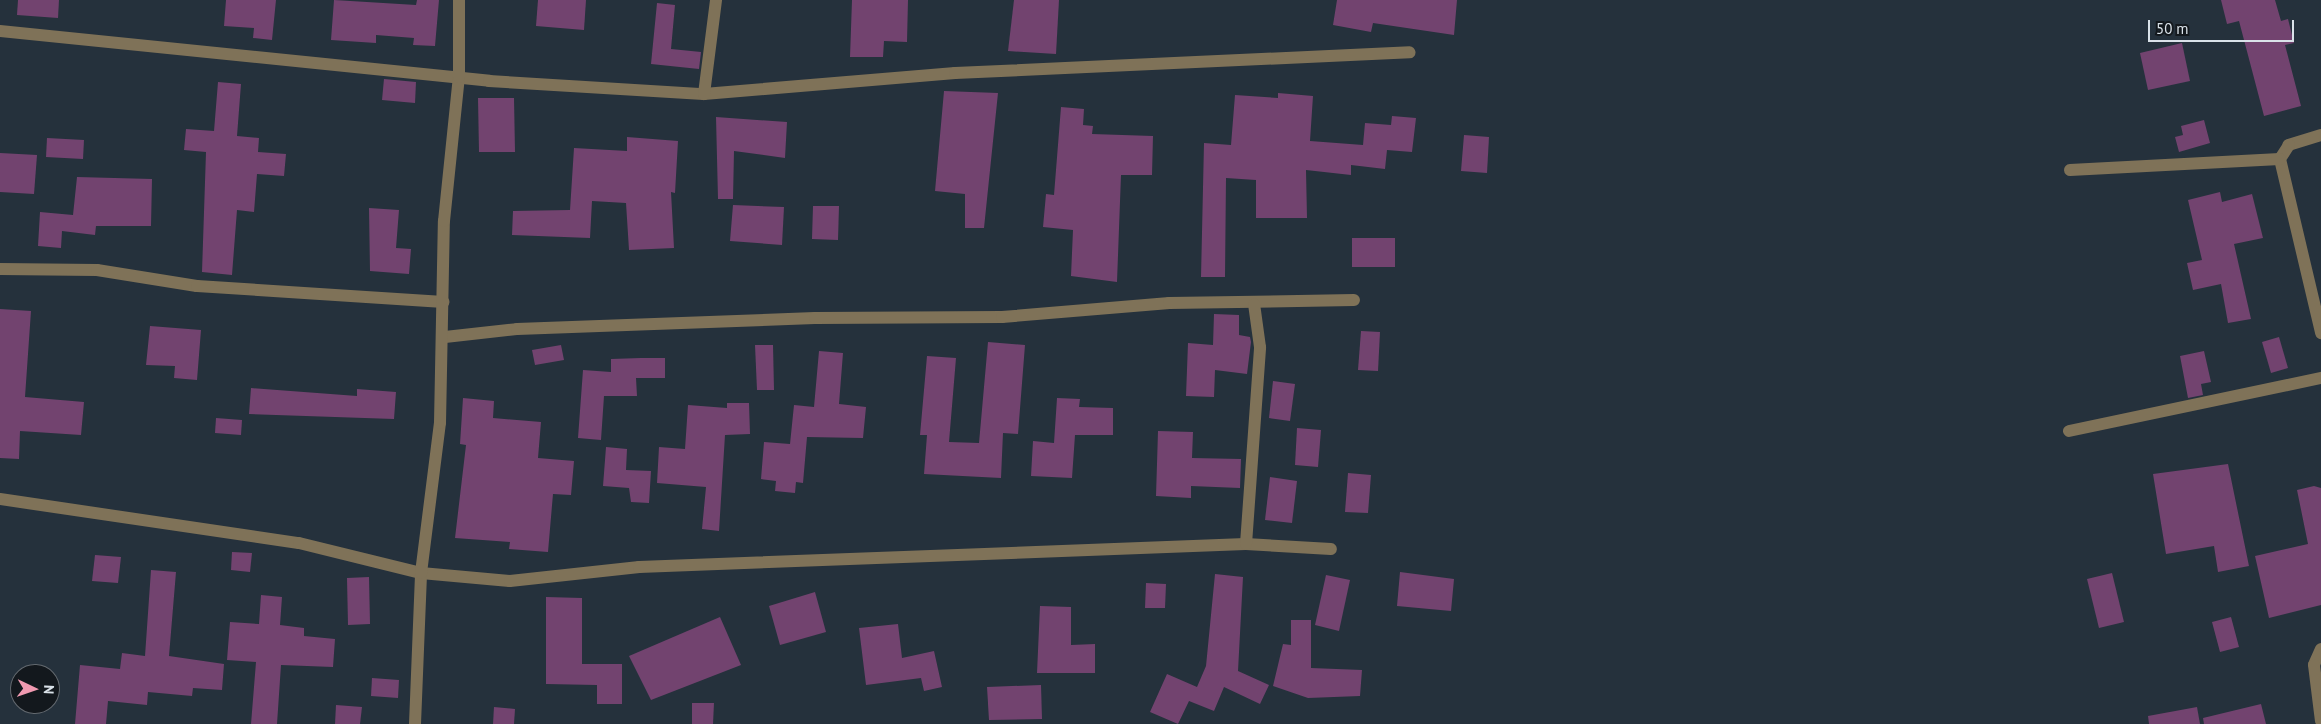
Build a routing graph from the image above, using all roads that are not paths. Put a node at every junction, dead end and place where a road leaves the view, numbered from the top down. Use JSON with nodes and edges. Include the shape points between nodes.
{"nodes":[{"id":1,"x":459,"y":0,"type":"edge"},
{"id":2,"x":716,"y":0,"type":"edge"},
{"id":3,"x":0,"y":31,"type":"edge"},
{"id":4,"x":1410,"y":52,"type":"dead end"},
{"id":5,"x":458,"y":77,"type":"junction"},
{"id":6,"x":704,"y":94,"type":"junction"},
{"id":7,"x":2321,"y":135,"type":"edge"},
{"id":8,"x":2280,"y":159,"type":"junction"},
{"id":9,"x":2070,"y":170,"type":"dead end"},
{"id":10,"x":0,"y":269,"type":"edge"},
{"id":11,"x":1354,"y":300,"type":"dead end"},
{"id":12,"x":444,"y":302,"type":"junction"},
{"id":13,"x":1254,"y":304,"type":"junction"},
{"id":14,"x":2321,"y":333,"type":"edge"},
{"id":15,"x":445,"y":337,"type":"junction"},
{"id":16,"x":2321,"y":378,"type":"edge"},
{"id":17,"x":2069,"y":431,"type":"dead end"},
{"id":18,"x":0,"y":499,"type":"edge"},
{"id":19,"x":1246,"y":544,"type":"junction"},
{"id":20,"x":1331,"y":549,"type":"dead end"},
{"id":21,"x":421,"y":573,"type":"junction"},
{"id":22,"x":2321,"y":649,"type":"edge"},
{"id":23,"x":2321,"y":721,"type":"edge"},
{"id":24,"x":415,"y":724,"type":"edge"}],
"edges":[{"from":1,"to":5,"type":"street"},
{"from":2,"to":6,"type":"street"},
{"from":3,"to":5,"type":"street"},
{"from":4,"to":6,"type":"street","via":[[843,80],[765,92]]},
{"from":5,"to":6,"type":"street"},
{"from":5,"to":12,"type":"street","via":[[444,221]]},
{"from":7,"to":8,"type":"street","via":[[2289,145]]},
{"from":8,"to":9,"type":"street"},
{"from":8,"to":14,"type":"street"},
{"from":10,"to":12,"type":"street","via":[[88,270],[197,286]]},
{"from":11,"to":13,"type":"street"},
{"from":12,"to":15,"type":"street"},
{"from":13,"to":15,"type":"street","via":[[1169,303],[1002,317],[815,318],[517,328]]},
{"from":13,"to":19,"type":"street","via":[[1260,347]]},
{"from":15,"to":21,"type":"street"},
{"from":16,"to":17,"type":"street"},
{"from":18,"to":21,"type":"street","via":[[299,543]]},
{"from":19,"to":20,"type":"street"},
{"from":19,"to":21,"type":"street","via":[[639,567],[510,581]]},
{"from":21,"to":24,"type":"street"},
{"from":22,"to":23,"type":"street","via":[[2314,665]]}]}
